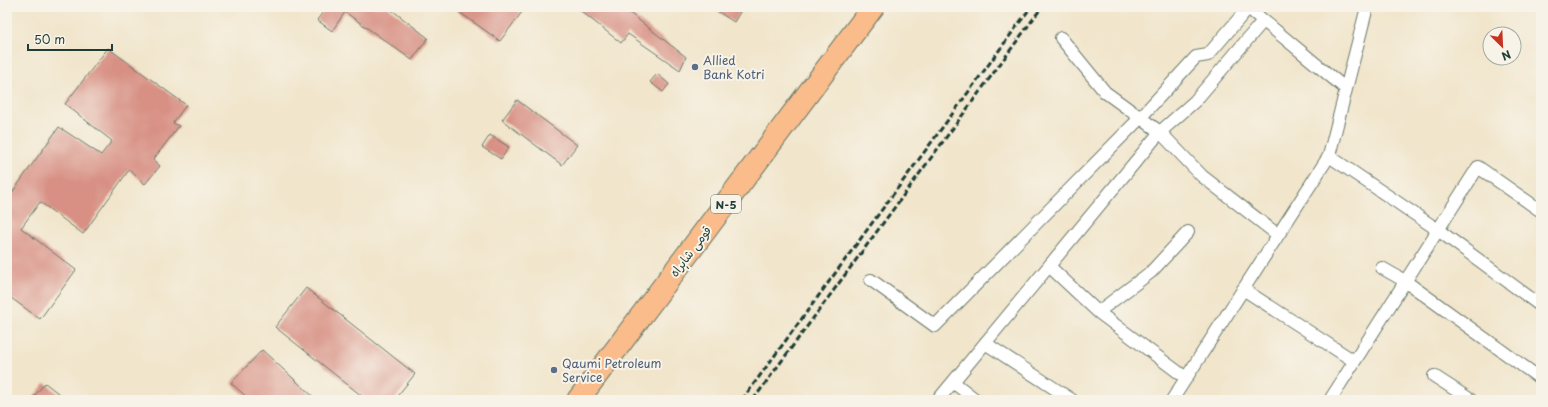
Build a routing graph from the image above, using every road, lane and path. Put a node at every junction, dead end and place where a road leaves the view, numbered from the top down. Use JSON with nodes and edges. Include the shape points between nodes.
{"nodes":[{"id":1,"x":856,"y":7,"type":"edge"},
{"id":2,"x":873,"y":7,"type":"edge"},
{"id":3,"x":1367,"y":7,"type":"edge"},
{"id":4,"x":1248,"y":8,"type":"edge"},
{"id":5,"x":1263,"y":21,"type":"junction"},
{"id":6,"x":1061,"y":38,"type":"dead end"},
{"id":7,"x":1346,"y":89,"type":"junction"},
{"id":8,"x":1140,"y":118,"type":"junction"},
{"id":9,"x":1160,"y":132,"type":"junction"},
{"id":10,"x":1329,"y":156,"type":"junction"},
{"id":11,"x":1541,"y":211,"type":"edge"},
{"id":12,"x":1438,"y":230,"type":"junction"},
{"id":13,"x":1188,"y":232,"type":"dead end"},
{"id":14,"x":1278,"y":235,"type":"junction"},
{"id":15,"x":1049,"y":266,"type":"junction"},
{"id":16,"x":1382,"y":268,"type":"dead end"},
{"id":17,"x":871,"y":280,"type":"dead end"},
{"id":18,"x":1405,"y":281,"type":"junction"},
{"id":19,"x":1243,"y":289,"type":"junction"},
{"id":20,"x":1541,"y":306,"type":"edge"},
{"id":21,"x":1098,"y":312,"type":"junction"},
{"id":22,"x":985,"y":343,"type":"junction"},
{"id":23,"x":1354,"y":361,"type":"junction"},
{"id":24,"x":1434,"y":376,"type":"dead end"},
{"id":25,"x":1186,"y":378,"type":"junction"},
{"id":26,"x":1541,"y":379,"type":"edge"},
{"id":27,"x":953,"y":382,"type":"junction"},
{"id":28,"x":562,"y":400,"type":"edge"},
{"id":29,"x":578,"y":400,"type":"edge"},
{"id":30,"x":938,"y":400,"type":"edge"},
{"id":31,"x":976,"y":400,"type":"edge"},
{"id":32,"x":1072,"y":400,"type":"edge"},
{"id":33,"x":1172,"y":400,"type":"edge"},
{"id":34,"x":1330,"y":400,"type":"edge"},
{"id":35,"x":1471,"y":400,"type":"edge"}],
"edges":[{"from":1,"to":28,"type":"highway","name":"قومی شاہراہ","number":"N-5"},
{"from":2,"to":29,"type":"highway","name":"قومی شاہراہ","number":"N-5"},
{"from":3,"to":7,"type":"street"},
{"from":4,"to":5,"type":"street"},
{"from":4,"to":8,"type":"street","via":[[1208,55],[1196,57]]},
{"from":5,"to":7,"type":"street"},
{"from":5,"to":9,"type":"street","via":[[1195,101]]},
{"from":6,"to":8,"type":"street","via":[[1105,92]]},
{"from":7,"to":10,"type":"street"},
{"from":8,"to":9,"type":"street"},
{"from":8,"to":17,"type":"street","via":[[934,326]]},
{"from":9,"to":14,"type":"street","via":[[1202,176]]},
{"from":9,"to":15,"type":"street"},
{"from":10,"to":12,"type":"street"},
{"from":10,"to":14,"type":"street"},
{"from":11,"to":12,"type":"street","via":[[1478,167]]},
{"from":12,"to":18,"type":"street"},
{"from":12,"to":20,"type":"street"},
{"from":13,"to":21,"type":"street","via":[[1151,272]]},
{"from":14,"to":19,"type":"street"},
{"from":15,"to":21,"type":"street"},
{"from":15,"to":22,"type":"street"},
{"from":16,"to":18,"type":"street"},
{"from":18,"to":23,"type":"street"},
{"from":18,"to":26,"type":"street"},
{"from":19,"to":23,"type":"street"},
{"from":19,"to":25,"type":"street"},
{"from":21,"to":25,"type":"street"},
{"from":22,"to":27,"type":"street"},
{"from":22,"to":32,"type":"street"},
{"from":23,"to":34,"type":"street"},
{"from":24,"to":35,"type":"street"},
{"from":25,"to":33,"type":"street"},
{"from":27,"to":30,"type":"street"},
{"from":27,"to":31,"type":"street"}]}
